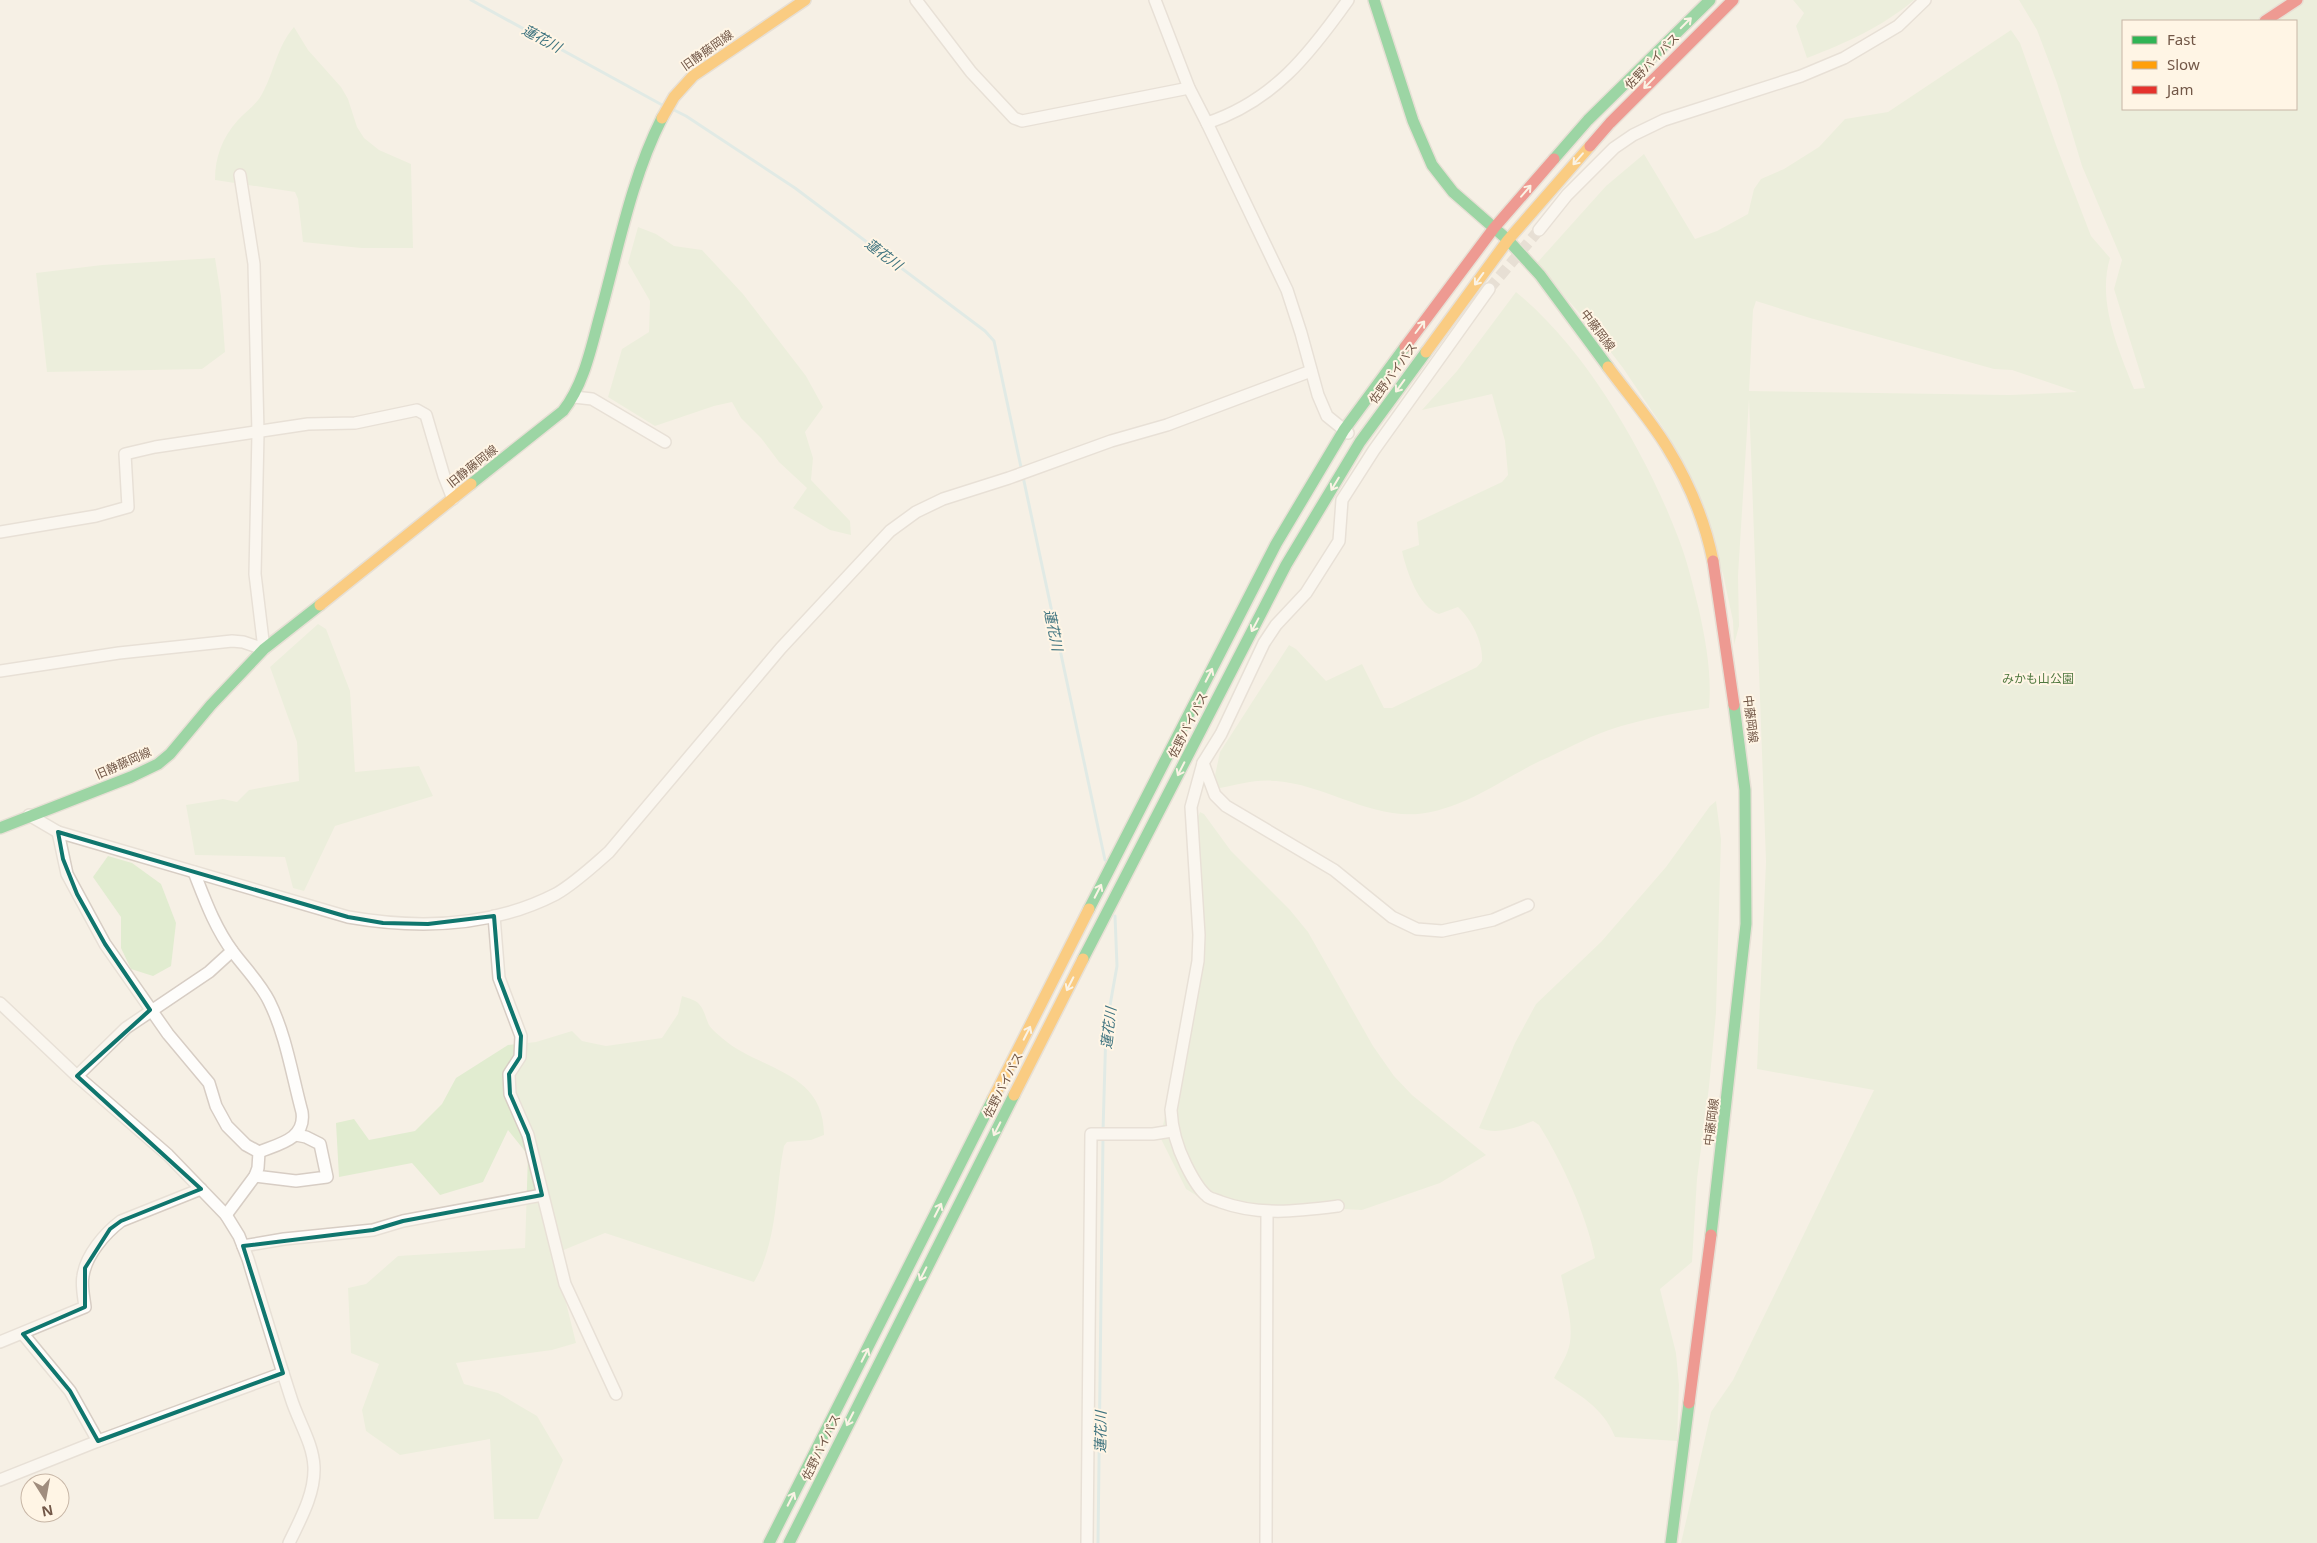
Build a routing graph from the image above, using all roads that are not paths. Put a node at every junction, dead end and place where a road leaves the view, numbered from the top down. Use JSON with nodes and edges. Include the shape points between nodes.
{"nodes":[{"id":1,"x":805,"y":0,"type":"edge"},
{"id":2,"x":916,"y":0,"type":"edge"},
{"id":3,"x":1155,"y":0,"type":"edge"},
{"id":4,"x":1348,"y":0,"type":"edge"},
{"id":5,"x":1374,"y":0,"type":"edge"},
{"id":6,"x":1710,"y":0,"type":"edge"},
{"id":7,"x":1733,"y":0,"type":"edge"},
{"id":8,"x":1925,"y":0,"type":"edge"},
{"id":9,"x":2297,"y":0,"type":"edge"},
{"id":10,"x":2267,"y":20,"type":"edge"},
{"id":11,"x":1189,"y":88,"type":"junction"},
{"id":12,"x":1208,"y":123,"type":"junction"},
{"id":13,"x":240,"y":175,"type":"dead end"},
{"id":14,"x":1494,"y":228,"type":"junction"},
{"id":15,"x":1539,"y":230,"type":"tunnel mouth"},
{"id":16,"x":1508,"y":240,"type":"junction"},
{"id":17,"x":1489,"y":290,"type":"tunnel mouth"},
{"id":18,"x":1311,"y":371,"type":"junction"},
{"id":19,"x":574,"y":398,"type":"junction"},
{"id":20,"x":1344,"y":430,"type":"junction"},
{"id":21,"x":258,"y":433,"type":"junction"},
{"id":22,"x":665,"y":442,"type":"dead end"},
{"id":23,"x":1360,"y":442,"type":"junction"},
{"id":24,"x":1374,"y":450,"type":"junction"},
{"id":25,"x":453,"y":499,"type":"junction"},
{"id":26,"x":0,"y":532,"type":"edge"},
{"id":27,"x":264,"y":649,"type":"junction"},
{"id":28,"x":0,"y":671,"type":"edge"},
{"id":29,"x":1203,"y":763,"type":"junction"},
{"id":30,"x":29,"y":815,"type":"junction"},
{"id":31,"x":0,"y":828,"type":"edge"},
{"id":32,"x":58,"y":832,"type":"junction"},
{"id":33,"x":194,"y":872,"type":"junction"},
{"id":34,"x":1528,"y":905,"type":"dead end"},
{"id":35,"x":494,"y":916,"type":"junction"},
{"id":36,"x":232,"y":951,"type":"junction"},
{"id":37,"x":0,"y":1003,"type":"edge"},
{"id":38,"x":150,"y":1010,"type":"junction"},
{"id":39,"x":77,"y":1076,"type":"junction"},
{"id":40,"x":1172,"y":1131,"type":"junction"},
{"id":41,"x":296,"y":1135,"type":"junction"},
{"id":42,"x":259,"y":1152,"type":"junction"},
{"id":43,"x":255,"y":1176,"type":"junction"},
{"id":44,"x":201,"y":1189,"type":"junction"},
{"id":45,"x":542,"y":1195,"type":"junction"},
{"id":46,"x":1338,"y":1206,"type":"dead end"},
{"id":47,"x":1267,"y":1212,"type":"junction"},
{"id":48,"x":226,"y":1215,"type":"junction"},
{"id":49,"x":243,"y":1246,"type":"junction"},
{"id":50,"x":23,"y":1334,"type":"junction"},
{"id":51,"x":0,"y":1342,"type":"edge"},
{"id":52,"x":283,"y":1373,"type":"junction"},
{"id":53,"x":616,"y":1394,"type":"dead end"},
{"id":54,"x":98,"y":1441,"type":"junction"},
{"id":55,"x":0,"y":1480,"type":"edge"},
{"id":56,"x":288,"y":1543,"type":"edge"},
{"id":57,"x":769,"y":1543,"type":"edge"},
{"id":58,"x":789,"y":1543,"type":"edge"},
{"id":59,"x":1087,"y":1543,"type":"edge"},
{"id":60,"x":1266,"y":1543,"type":"edge"},
{"id":61,"x":1671,"y":1543,"type":"edge"}],
"edges":[{"from":1,"to":19,"type":"main road","name":"旧静藤岡線","via":[[693,76],[672,101],[653,139],[630,204]]},
{"from":2,"to":11,"type":"street","via":[[971,72],[1014,118],[1022,121]]},
{"from":3,"to":11,"type":"street"},
{"from":4,"to":12,"type":"street","via":[[1297,67],[1272,89],[1233,114]]},
{"from":5,"to":14,"type":"main road","name":"中藤岡線","via":[[1413,121],[1432,165],[1453,192]]},
{"from":14,"to":6,"type":"main road","name":"佐野バイパス","one_way":true,"via":[[1588,120]]},
{"from":7,"to":16,"type":"main road","name":"佐野バイパス","one_way":true,"via":[[1610,122]]},
{"from":8,"to":15,"type":"street","via":[[1898,26],[1844,58],[1801,76],[1664,120],[1633,135],[1614,148],[1567,195]]},
{"from":9,"to":10,"type":"main road"},
{"from":11,"to":12,"type":"street"},
{"from":12,"to":18,"type":"street","via":[[1287,290]]},
{"from":13,"to":21,"type":"street","via":[[254,264]]},
{"from":14,"to":16,"type":"main road","name":"中藤岡線"},
{"from":20,"to":14,"type":"main road","name":"佐野バイパス","one_way":true},
{"from":16,"to":23,"type":"main road","name":"佐野バイパス","one_way":true},
{"from":16,"to":61,"type":"main road","name":"中藤岡線","via":[[1540,275],[1644,414],[1690,491],[1709,540],[1737,714],[1745,790],[1746,924],[1715,1207]]},
{"from":17,"to":24,"type":"street"},
{"from":18,"to":20,"type":"street","via":[[1327,416]]},
{"from":18,"to":35,"type":"street","via":[[1166,425],[1111,440],[943,499],[916,512],[890,531],[780,648],[610,852],[556,893],[518,910]]},
{"from":19,"to":22,"type":"street","via":[[592,399]]},
{"from":19,"to":25,"type":"main road","name":"旧静藤岡線","via":[[563,411]]},
{"from":20,"to":23,"type":"street"},
{"from":57,"to":20,"type":"main road","name":"佐野バイパス","one_way":true,"via":[[1142,803],[1276,544]]},
{"from":21,"to":25,"type":"street","via":[[308,424],[355,423],[417,410],[426,415]]},
{"from":21,"to":26,"type":"street","via":[[125,454],[128,507],[96,516]]},
{"from":21,"to":27,"type":"street","via":[[255,574]]},
{"from":23,"to":24,"type":"street"},
{"from":23,"to":58,"type":"main road","name":"佐野バイパス","one_way":true,"via":[[1286,565],[1243,647]]},
{"from":24,"to":29,"type":"street","via":[[1342,500],[1339,541],[1306,593],[1276,624]]},
{"from":25,"to":27,"type":"main road","name":"旧静藤岡線"},
{"from":27,"to":28,"type":"street","via":[[232,641],[119,653]]},
{"from":27,"to":30,"type":"main road","name":"旧静藤岡線","via":[[158,764]]},
{"from":29,"to":34,"type":"street","via":[[1215,795],[1226,806],[1334,870],[1392,918],[1416,929],[1442,931],[1493,920]]},
{"from":29,"to":40,"type":"street","via":[[1191,807],[1198,961],[1171,1110]]},
{"from":30,"to":31,"type":"main road","name":"旧静藤岡線"},
{"from":30,"to":32,"type":"street"},
{"from":32,"to":33,"type":"street"},
{"from":32,"to":38,"type":"street","via":[[63,860],[77,894],[104,944]]},
{"from":33,"to":35,"type":"street","via":[[310,907],[383,923],[456,922]]},
{"from":33,"to":36,"type":"street","via":[[207,906]]},
{"from":35,"to":45,"type":"street","via":[[500,978],[522,1036],[520,1057],[509,1074],[510,1094],[528,1135]]},
{"from":36,"to":38,"type":"street","via":[[209,972]]},
{"from":36,"to":41,"type":"street","via":[[269,1001],[278,1024],[304,1120]]},
{"from":37,"to":39,"type":"street"},
{"from":38,"to":39,"type":"street","via":[[126,1028]]},
{"from":38,"to":42,"type":"street","via":[[209,1084],[227,1126],[246,1145]]},
{"from":39,"to":44,"type":"street","via":[[168,1155]]},
{"from":40,"to":47,"type":"street","via":[[1193,1178],[1207,1197]]},
{"from":40,"to":59,"type":"street","via":[[1091,1134]]},
{"from":41,"to":42,"type":"street"},
{"from":41,"to":43,"type":"street","via":[[320,1144],[327,1177],[296,1181]]},
{"from":42,"to":43,"type":"street"},
{"from":43,"to":48,"type":"street"},
{"from":44,"to":48,"type":"street"},
{"from":44,"to":50,"type":"street","via":[[121,1221],[110,1229],[96,1246],[82,1277],[85,1307]]},
{"from":45,"to":49,"type":"street","via":[[403,1221],[374,1230]]},
{"from":45,"to":53,"type":"street","via":[[565,1284]]},
{"from":46,"to":47,"type":"street"},
{"from":47,"to":60,"type":"street"},
{"from":48,"to":49,"type":"street"},
{"from":49,"to":52,"type":"street"},
{"from":50,"to":51,"type":"street"},
{"from":50,"to":54,"type":"street","via":[[70,1391]]},
{"from":52,"to":54,"type":"street"},
{"from":52,"to":56,"type":"street","via":[[314,1468],[310,1493]]},
{"from":54,"to":55,"type":"street"}]}
